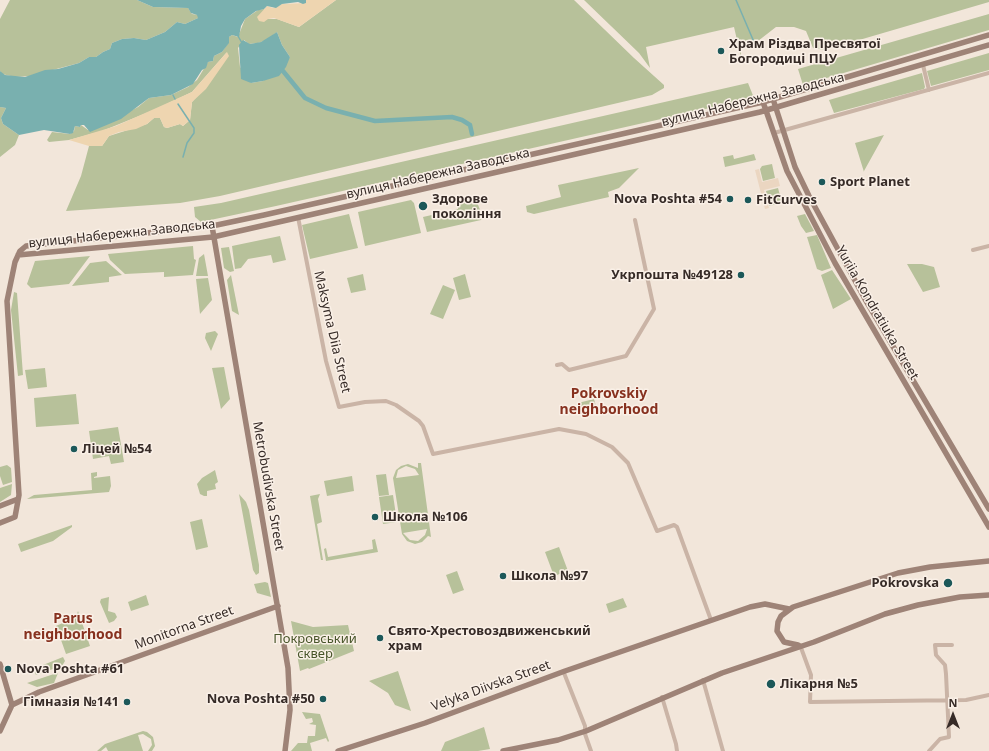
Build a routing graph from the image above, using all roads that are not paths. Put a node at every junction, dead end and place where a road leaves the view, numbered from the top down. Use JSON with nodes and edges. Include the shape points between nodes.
{"nodes":[{"id":1,"x":989,"y":35,"type":"edge"},
{"id":2,"x":989,"y":45,"type":"edge"},
{"id":3,"x":923,"y":65,"type":"junction"},
{"id":4,"x":989,"y":73,"type":"edge"},
{"id":5,"x":929,"y":90,"type":"junction"},
{"id":6,"x":773,"y":99,"type":"junction"},
{"id":7,"x":764,"y":102,"type":"junction"},
{"id":8,"x":776,"y":108,"type":"junction"},
{"id":9,"x":767,"y":110,"type":"junction"},
{"id":10,"x":783,"y":131,"type":"junction"},
{"id":11,"x":774,"y":133,"type":"junction"},
{"id":12,"x":526,"y":156,"type":"junction"},
{"id":13,"x":528,"y":165,"type":"junction"},
{"id":14,"x":298,"y":218,"type":"junction"},
{"id":15,"x":635,"y":220,"type":"dead end"},
{"id":16,"x":212,"y":226,"type":"junction"},
{"id":17,"x":831,"y":236,"type":"junction"},
{"id":18,"x":213,"y":237,"type":"junction"},
{"id":19,"x":824,"y":240,"type":"junction"},
{"id":20,"x":989,"y":246,"type":"edge"},
{"id":21,"x":973,"y":250,"type":"dead end"},
{"id":22,"x":18,"y":255,"type":"junction"},
{"id":23,"x":876,"y":317,"type":"junction"},
{"id":24,"x":868,"y":322,"type":"junction"},
{"id":25,"x":557,"y":365,"type":"dead end"},
{"id":26,"x":972,"y":481,"type":"junction"},
{"id":27,"x":964,"y":485,"type":"junction"},
{"id":28,"x":18,"y":499,"type":"junction"},
{"id":29,"x":0,"y":506,"type":"edge"},
{"id":30,"x":989,"y":509,"type":"edge"},
{"id":31,"x":0,"y":523,"type":"edge"},
{"id":32,"x":989,"y":527,"type":"edge"},
{"id":33,"x":989,"y":558,"type":"edge"},
{"id":34,"x":989,"y":561,"type":"edge"},
{"id":35,"x":975,"y":562,"type":"junction"},
{"id":36,"x":989,"y":595,"type":"edge"},
{"id":37,"x":278,"y":606,"type":"junction"},
{"id":38,"x":788,"y":609,"type":"junction"},
{"id":39,"x":711,"y":620,"type":"junction"},
{"id":40,"x":952,"y":644,"type":"dead end"},
{"id":41,"x":800,"y":645,"type":"junction"},
{"id":42,"x":0,"y":664,"type":"edge"},
{"id":43,"x":565,"y":671,"type":"junction"},
{"id":44,"x":703,"y":680,"type":"junction"},
{"id":45,"x":989,"y":695,"type":"edge"},
{"id":46,"x":662,"y":697,"type":"junction"},
{"id":47,"x":948,"y":700,"type":"junction"},
{"id":48,"x":12,"y":705,"type":"junction"},
{"id":49,"x":586,"y":730,"type":"junction"},
{"id":50,"x":0,"y":731,"type":"edge"},
{"id":51,"x":286,"y":751,"type":"edge"},
{"id":52,"x":338,"y":751,"type":"edge"},
{"id":53,"x":503,"y":751,"type":"edge"},
{"id":54,"x":591,"y":751,"type":"edge"},
{"id":55,"x":677,"y":751,"type":"edge"},
{"id":56,"x":723,"y":751,"type":"edge"},
{"id":57,"x":929,"y":751,"type":"edge"}],
"edges":[{"from":1,"to":6,"type":"main road","name":"вулиця Набережна Заводська"},
{"from":2,"to":3,"type":"main road","name":"вулиця Набережна Заводська"},
{"from":3,"to":5,"type":"street"},
{"from":3,"to":8,"type":"main road","name":"вулиця Набережна Заводська"},
{"from":4,"to":5,"type":"street"},
{"from":5,"to":10,"type":"street"},
{"from":6,"to":7,"type":"main road","name":"вулиця Набережна Заводська"},
{"from":6,"to":8,"type":"main road","name":"Yuriia Kondratiuka Street"},
{"from":7,"to":9,"type":"main road","name":"Yuriia Kondratiuka Street"},
{"from":7,"to":12,"type":"main road","name":"вулиця Набережна Заводська"},
{"from":8,"to":9,"type":"main road","name":"вулиця Набережна Заводська"},
{"from":8,"to":10,"type":"main road","name":"Yuriia Kondratiuka Street"},
{"from":9,"to":11,"type":"main road","name":"Yuriia Kondratiuka Street"},
{"from":9,"to":13,"type":"main road","name":"вулиця Набережна Заводська"},
{"from":10,"to":11,"type":"street"},
{"from":10,"to":17,"type":"main road","name":"Yuriia Kondratiuka Street","via":[[795,167]]},
{"from":11,"to":19,"type":"main road","name":"Yuriia Kondratiuka Street","via":[[787,171]]},
{"from":12,"to":13,"type":"main road"},
{"from":12,"to":16,"type":"main road","name":"вулиця Набережна Заводська"},
{"from":13,"to":14,"type":"main road","name":"вулиця Набережна Заводська"},
{"from":14,"to":18,"type":"main road","name":"вулиця Набережна Заводська"},
{"from":14,"to":39,"type":"street","name":"Maksyma Diia Street","via":[[326,361],[339,407],[365,402],[386,402],[396,405],[419,420],[434,454],[559,430],[586,434],[612,447],[628,463],[657,531],[674,525],[676,527]]},
{"from":15,"to":25,"type":"street","via":[[654,309],[626,356],[569,370],[562,364]]},
{"from":16,"to":18,"type":"main road","name":"Metrobudivska Street"},
{"from":16,"to":22,"type":"main road","name":"вулиця Набережна Заводська","via":[[34,244],[26,246]]},
{"from":17,"to":19,"type":"main road"},
{"from":17,"to":23,"type":"main road","name":"Yuriia Kondratiuka Street"},
{"from":18,"to":22,"type":"main road","name":"вулиця Набережна Заводська"},
{"from":18,"to":37,"type":"main road","name":"Metrobudivska Street"},
{"from":19,"to":24,"type":"main road","name":"Yuriia Kondratiuka Street"},
{"from":20,"to":21,"type":"street"},
{"from":22,"to":28,"type":"main road","via":[[9,288],[7,313],[18,452]]},
{"from":23,"to":24,"type":"main road"},
{"from":23,"to":26,"type":"main road","name":"Yuriia Kondratiuka Street"},
{"from":24,"to":27,"type":"main road","name":"Yuriia Kondratiuka Street"},
{"from":26,"to":27,"type":"main road"},
{"from":26,"to":30,"type":"main road","name":"Yuriia Kondratiuka Street"},
{"from":27,"to":32,"type":"main road","name":"Yuriia Kondratiuka Street"},
{"from":28,"to":29,"type":"main road"},
{"from":28,"to":31,"type":"main road","via":[[15,517]]},
{"from":33,"to":35,"type":"main road"},
{"from":34,"to":35,"type":"main road","name":"Velyka Diivska Street"},
{"from":35,"to":38,"type":"main road","name":"Velyka Diivska Street","via":[[890,575]]},
{"from":36,"to":41,"type":"main road","via":[[916,605]]},
{"from":37,"to":48,"type":"main road","name":"Monitorna Street","via":[[53,687]]},
{"from":37,"to":51,"type":"main road","name":"Metrobudivska Street","via":[[291,699]]},
{"from":38,"to":39,"type":"main road","name":"Velyka Diivska Street","via":[[762,604]]},
{"from":38,"to":41,"type":"main road","via":[[780,616],[777,631],[784,642]]},
{"from":39,"to":43,"type":"main road","name":"Velyka Diivska Street"},
{"from":40,"to":47,"type":"street","via":[[936,645],[936,654],[945,665]]},
{"from":41,"to":44,"type":"main road"},
{"from":41,"to":47,"type":"street","via":[[810,675],[810,702]]},
{"from":42,"to":48,"type":"main road"},
{"from":43,"to":49,"type":"street"},
{"from":43,"to":52,"type":"main road","name":"Velyka Diivska Street","via":[[425,723]]},
{"from":44,"to":46,"type":"main road"},
{"from":44,"to":56,"type":"street"},
{"from":45,"to":47,"type":"street","via":[[966,700]]},
{"from":46,"to":49,"type":"main road"},
{"from":46,"to":55,"type":"street"},
{"from":47,"to":57,"type":"street","via":[[949,737],[940,739]]},
{"from":48,"to":50,"type":"main road"},
{"from":49,"to":53,"type":"main road","via":[[558,740]]},
{"from":49,"to":54,"type":"street"}]}
